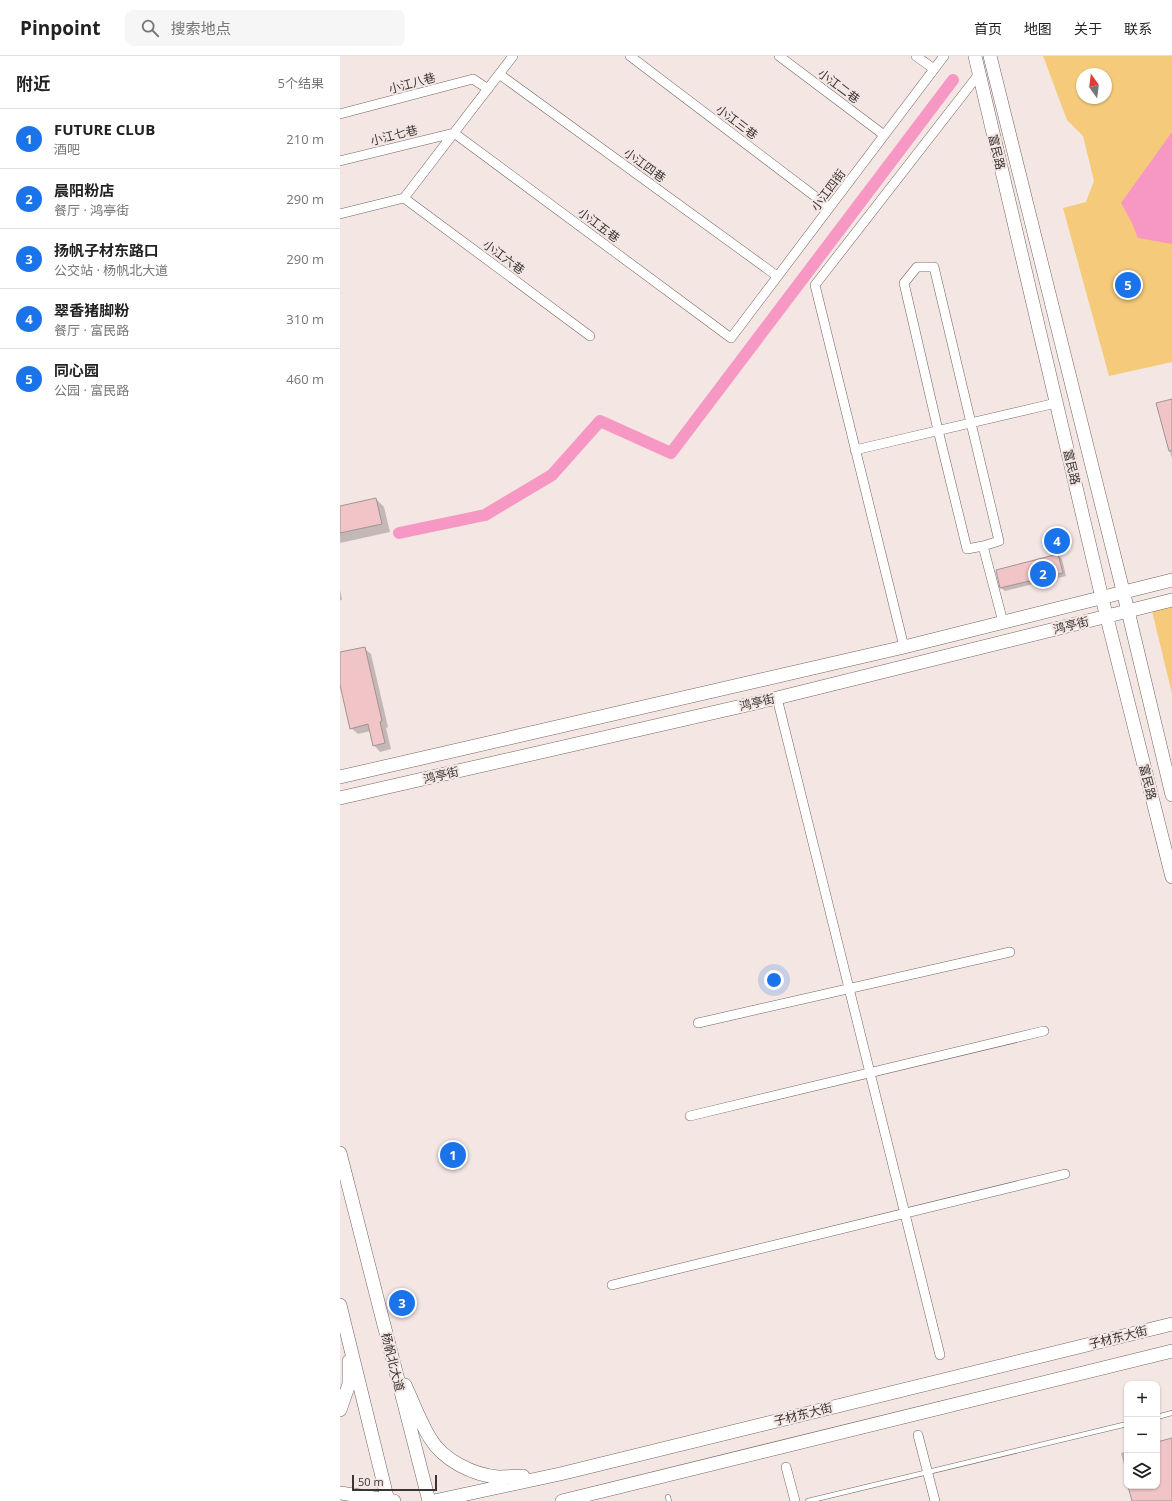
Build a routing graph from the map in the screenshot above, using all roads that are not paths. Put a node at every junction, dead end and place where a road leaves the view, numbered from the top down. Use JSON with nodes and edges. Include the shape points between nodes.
{"nodes":[{"id":1,"x":513,"y":56,"type":"edge"},
{"id":2,"x":630,"y":56,"type":"edge"},
{"id":3,"x":779,"y":56,"type":"edge"},
{"id":4,"x":916,"y":56,"type":"edge"},
{"id":5,"x":944,"y":56,"type":"edge"},
{"id":6,"x":975,"y":56,"type":"edge"},
{"id":7,"x":990,"y":56,"type":"edge"},
{"id":8,"x":934,"y":70,"type":"junction"},
{"id":9,"x":499,"y":74,"type":"junction"},
{"id":10,"x":979,"y":74,"type":"junction"},
{"id":11,"x":488,"y":89,"type":"junction"},
{"id":12,"x":340,"y":114,"type":"edge"},
{"id":13,"x":454,"y":133,"type":"junction"},
{"id":14,"x":884,"y":135,"type":"junction"},
{"id":15,"x":340,"y":161,"type":"edge"},
{"id":16,"x":404,"y":198,"type":"junction"},
{"id":17,"x":829,"y":207,"type":"junction"},
{"id":18,"x":340,"y":214,"type":"edge"},
{"id":19,"x":777,"y":276,"type":"junction"},
{"id":20,"x":590,"y":336,"type":"dead end"},
{"id":21,"x":730,"y":338,"type":"joint"},
{"id":22,"x":1056,"y":403,"type":"junction"},
{"id":23,"x":971,"y":423,"type":"junction"},
{"id":24,"x":938,"y":430,"type":"junction"},
{"id":25,"x":855,"y":450,"type":"junction"},
{"id":26,"x":983,"y":546,"type":"junction"},
{"id":27,"x":1172,"y":580,"type":"edge"},
{"id":28,"x":1123,"y":592,"type":"junction"},
{"id":29,"x":1102,"y":598,"type":"junction"},
{"id":30,"x":1172,"y":600,"type":"edge"},
{"id":31,"x":1128,"y":611,"type":"junction"},
{"id":32,"x":1107,"y":616,"type":"junction"},
{"id":33,"x":1003,"y":622,"type":"junction"},
{"id":34,"x":904,"y":647,"type":"junction"},
{"id":35,"x":777,"y":698,"type":"junction"},
{"id":36,"x":340,"y":777,"type":"edge"},
{"id":37,"x":1172,"y":795,"type":"edge"},
{"id":38,"x":340,"y":798,"type":"edge"},
{"id":39,"x":1172,"y":877,"type":"edge"},
{"id":40,"x":1010,"y":952,"type":"dead end"},
{"id":41,"x":849,"y":989,"type":"junction"},
{"id":42,"x":698,"y":1023,"type":"dead end"},
{"id":43,"x":1044,"y":1031,"type":"dead end"},
{"id":44,"x":870,"y":1073,"type":"junction"},
{"id":45,"x":690,"y":1116,"type":"dead end"},
{"id":46,"x":340,"y":1153,"type":"edge"},
{"id":47,"x":1065,"y":1174,"type":"dead end"},
{"id":48,"x":905,"y":1213,"type":"junction"},
{"id":49,"x":612,"y":1285,"type":"dead end"},
{"id":50,"x":340,"y":1305,"type":"edge"},
{"id":51,"x":1172,"y":1324,"type":"edge"},
{"id":52,"x":349,"y":1342,"type":"junction"},
{"id":53,"x":1172,"y":1350,"type":"edge"},
{"id":54,"x":940,"y":1354,"type":"dead end"},
{"id":55,"x":392,"y":1358,"type":"junction"},
{"id":56,"x":340,"y":1410,"type":"edge"},
{"id":57,"x":1172,"y":1414,"type":"edge"},
{"id":58,"x":1160,"y":1416,"type":"edge"},
{"id":59,"x":1124,"y":1425,"type":"edge"},
{"id":60,"x":918,"y":1434,"type":"dead end"},
{"id":61,"x":786,"y":1467,"type":"dead end"},
{"id":62,"x":928,"y":1472,"type":"junction"},
{"id":63,"x":560,"y":1474,"type":"junction"},
{"id":64,"x":340,"y":1493,"type":"edge"},
{"id":65,"x":388,"y":1501,"type":"edge"},
{"id":66,"x":394,"y":1501,"type":"edge"},
{"id":67,"x":428,"y":1501,"type":"edge"},
{"id":68,"x":434,"y":1501,"type":"edge"},
{"id":69,"x":564,"y":1501,"type":"edge"},
{"id":70,"x":795,"y":1501,"type":"edge"},
{"id":71,"x":808,"y":1501,"type":"edge"},
{"id":72,"x":935,"y":1501,"type":"edge"}],
"edges":[{"from":1,"to":9,"type":"street"},
{"from":2,"to":17,"type":"street","name":"小江三巷"},
{"from":3,"to":14,"type":"street","name":"小江二巷"},
{"from":4,"to":8,"type":"street"},
{"from":5,"to":8,"type":"street","name":"小江四街"},
{"from":6,"to":10,"type":"street","name":"富民路"},
{"from":7,"to":28,"type":"street","name":"富民路"},
{"from":8,"to":14,"type":"street","name":"小江四街"},
{"from":9,"to":11,"type":"street"},
{"from":9,"to":19,"type":"street","name":"小江四巷"},
{"from":10,"to":22,"type":"street","name":"富民路"},
{"from":10,"to":25,"type":"street","via":[[815,285]]},
{"from":11,"to":12,"type":"street","name":"小江八巷","via":[[472,79]]},
{"from":11,"to":13,"type":"street"},
{"from":13,"to":15,"type":"street","name":"小江七巷"},
{"from":13,"to":16,"type":"street"},
{"from":13,"to":21,"type":"street","name":"小江五巷"},
{"from":14,"to":17,"type":"street","name":"小江四街"},
{"from":16,"to":18,"type":"street"},
{"from":16,"to":20,"type":"street","name":"小江六巷"},
{"from":17,"to":19,"type":"street","name":"小江四街"},
{"from":19,"to":21,"type":"street","name":"小江四街"},
{"from":22,"to":23,"type":"street"},
{"from":22,"to":29,"type":"street","name":"富民路"},
{"from":23,"to":24,"type":"street"},
{"from":23,"to":24,"type":"street","via":[[934,267],[918,267],[904,283]]},
{"from":23,"to":26,"type":"street","via":[[999,541]]},
{"from":24,"to":25,"type":"street"},
{"from":24,"to":26,"type":"street","via":[[967,549]]},
{"from":25,"to":34,"type":"street"},
{"from":26,"to":33,"type":"street"},
{"from":27,"to":28,"type":"street","name":"鸿亭街"},
{"from":28,"to":29,"type":"street","name":"鸿亭街"},
{"from":28,"to":31,"type":"street","name":"富民路"},
{"from":29,"to":32,"type":"street","name":"富民路"},
{"from":29,"to":33,"type":"street","name":"鸿亭街"},
{"from":30,"to":31,"type":"street","name":"鸿亭街"},
{"from":31,"to":32,"type":"street","name":"鸿亭街"},
{"from":31,"to":37,"type":"street","name":"富民路"},
{"from":32,"to":35,"type":"street","name":"鸿亭街"},
{"from":32,"to":39,"type":"street","name":"富民路"},
{"from":33,"to":34,"type":"street","name":"鸿亭街"},
{"from":34,"to":36,"type":"street","name":"鸿亭街"},
{"from":35,"to":38,"type":"street","name":"鸿亭街"},
{"from":35,"to":41,"type":"street"},
{"from":40,"to":41,"type":"street"},
{"from":41,"to":42,"type":"street"},
{"from":41,"to":44,"type":"street"},
{"from":43,"to":44,"type":"street"},
{"from":44,"to":45,"type":"street"},
{"from":44,"to":48,"type":"street"},
{"from":46,"to":55,"type":"street","name":"杨帆北大道"},
{"from":47,"to":48,"type":"street"},
{"from":48,"to":49,"type":"street"},
{"from":48,"to":54,"type":"street"},
{"from":50,"to":52,"type":"street"},
{"from":51,"to":63,"type":"street","name":"子材东大街"},
{"from":52,"to":56,"type":"street","via":[[349,1384]]},
{"from":52,"to":65,"type":"street"},
{"from":53,"to":69,"type":"street"},
{"from":55,"to":63,"type":"street","via":[[430,1439],[461,1467],[497,1477]]},
{"from":55,"to":67,"type":"street","name":"杨帆北大道"},
{"from":57,"to":58,"type":"lane"},
{"from":59,"to":62,"type":"lane"},
{"from":60,"to":62,"type":"street"},
{"from":61,"to":70,"type":"street"},
{"from":62,"to":71,"type":"lane"},
{"from":62,"to":72,"type":"street"},
{"from":63,"to":68,"type":"street","name":"子材东大街"},
{"from":64,"to":65,"type":"street"},
{"from":65,"to":66,"type":"street"}]}
